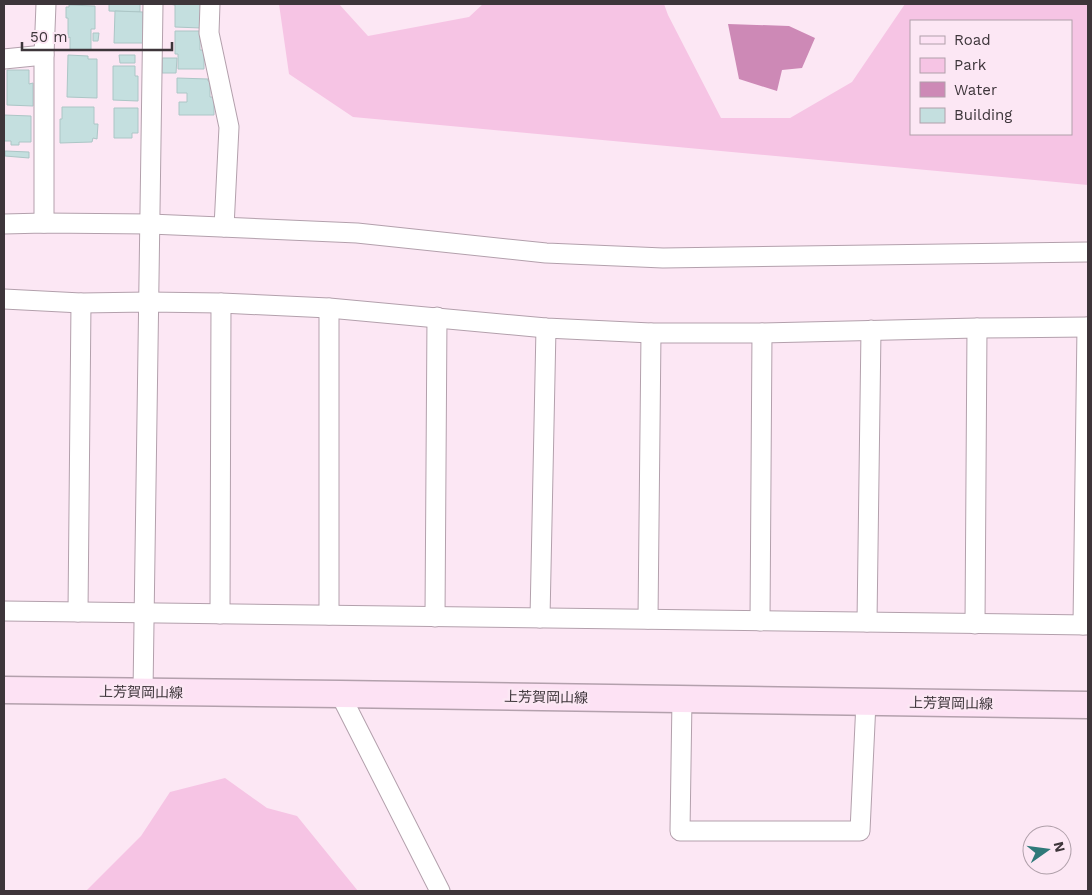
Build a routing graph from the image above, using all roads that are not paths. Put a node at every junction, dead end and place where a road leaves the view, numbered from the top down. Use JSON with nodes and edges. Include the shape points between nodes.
{"nodes":[{"id":1,"x":46,"y":4,"type":"edge"},
{"id":2,"x":153,"y":4,"type":"edge"},
{"id":3,"x":210,"y":4,"type":"edge"},
{"id":4,"x":44,"y":55,"type":"junction"},
{"id":5,"x":4,"y":59,"type":"edge"},
{"id":6,"x":44,"y":223,"type":"junction"},
{"id":7,"x":4,"y":224,"type":"edge"},
{"id":8,"x":150,"y":224,"type":"junction"},
{"id":9,"x":224,"y":227,"type":"junction"},
{"id":10,"x":1088,"y":252,"type":"edge"},
{"id":11,"x":4,"y":299,"type":"edge"},
{"id":12,"x":148,"y":302,"type":"junction"},
{"id":13,"x":81,"y":303,"type":"junction"},
{"id":14,"x":222,"y":303,"type":"junction"},
{"id":15,"x":329,"y":308,"type":"junction"},
{"id":16,"x":437,"y":317,"type":"junction"},
{"id":17,"x":1087,"y":327,"type":"edge"},
{"id":18,"x":546,"y":328,"type":"junction"},
{"id":19,"x":978,"y":328,"type":"junction"},
{"id":20,"x":871,"y":330,"type":"junction"},
{"id":21,"x":651,"y":333,"type":"junction"},
{"id":22,"x":762,"y":333,"type":"junction"},
{"id":23,"x":4,"y":611,"type":"edge"},
{"id":24,"x":78,"y":612,"type":"junction"},
{"id":25,"x":144,"y":613,"type":"junction"},
{"id":26,"x":220,"y":614,"type":"junction"},
{"id":27,"x":329,"y":615,"type":"junction"},
{"id":28,"x":435,"y":617,"type":"junction"},
{"id":29,"x":540,"y":618,"type":"junction"},
{"id":30,"x":648,"y":619,"type":"junction"},
{"id":31,"x":760,"y":621,"type":"junction"},
{"id":32,"x":867,"y":622,"type":"junction"},
{"id":33,"x":975,"y":624,"type":"junction"},
{"id":34,"x":1086,"y":625,"type":"edge"},
{"id":35,"x":4,"y":690,"type":"edge"},
{"id":36,"x":143,"y":692,"type":"junction"},
{"id":37,"x":340,"y":694,"type":"junction"},
{"id":38,"x":682,"y":699,"type":"junction"},
{"id":39,"x":866,"y":702,"type":"junction"},
{"id":40,"x":1088,"y":705,"type":"edge"},
{"id":41,"x":440,"y":891,"type":"edge"}],
"edges":[{"from":1,"to":4,"type":"street"},
{"from":2,"to":8,"type":"street"},
{"from":3,"to":9,"type":"street","via":[[209,33],[229,126]]},
{"from":4,"to":5,"type":"street"},
{"from":4,"to":6,"type":"street"},
{"from":6,"to":7,"type":"street"},
{"from":6,"to":8,"type":"street"},
{"from":8,"to":9,"type":"street"},
{"from":8,"to":12,"type":"street"},
{"from":9,"to":10,"type":"street","via":[[357,233],[546,252],[663,258]]},
{"from":11,"to":13,"type":"street"},
{"from":12,"to":13,"type":"street"},
{"from":12,"to":14,"type":"street"},
{"from":12,"to":25,"type":"street"},
{"from":13,"to":24,"type":"street"},
{"from":14,"to":15,"type":"street"},
{"from":14,"to":26,"type":"street"},
{"from":15,"to":16,"type":"street"},
{"from":15,"to":27,"type":"street"},
{"from":16,"to":18,"type":"street"},
{"from":16,"to":28,"type":"street"},
{"from":17,"to":19,"type":"street"},
{"from":17,"to":34,"type":"street"},
{"from":18,"to":21,"type":"street"},
{"from":18,"to":29,"type":"street"},
{"from":19,"to":20,"type":"street"},
{"from":19,"to":33,"type":"street"},
{"from":20,"to":22,"type":"street"},
{"from":20,"to":32,"type":"street"},
{"from":21,"to":22,"type":"street"},
{"from":21,"to":30,"type":"street"},
{"from":22,"to":31,"type":"street"},
{"from":23,"to":24,"type":"street"},
{"from":24,"to":25,"type":"street"},
{"from":25,"to":26,"type":"street"},
{"from":25,"to":36,"type":"street"},
{"from":26,"to":27,"type":"street"},
{"from":27,"to":28,"type":"street"},
{"from":28,"to":29,"type":"street"},
{"from":29,"to":30,"type":"street"},
{"from":30,"to":31,"type":"street"},
{"from":31,"to":32,"type":"street"},
{"from":32,"to":33,"type":"street"},
{"from":33,"to":34,"type":"street"},
{"from":35,"to":36,"type":"main road","name":"上芳賀岡山線"},
{"from":36,"to":37,"type":"main road","name":"上芳賀岡山線"},
{"from":37,"to":38,"type":"main road","name":"上芳賀岡山線"},
{"from":37,"to":41,"type":"street"},
{"from":38,"to":39,"type":"main road","name":"上芳賀岡山線"},
{"from":38,"to":39,"type":"street","via":[[680,831],[860,831]]},
{"from":39,"to":40,"type":"main road","name":"上芳賀岡山線"}]}
